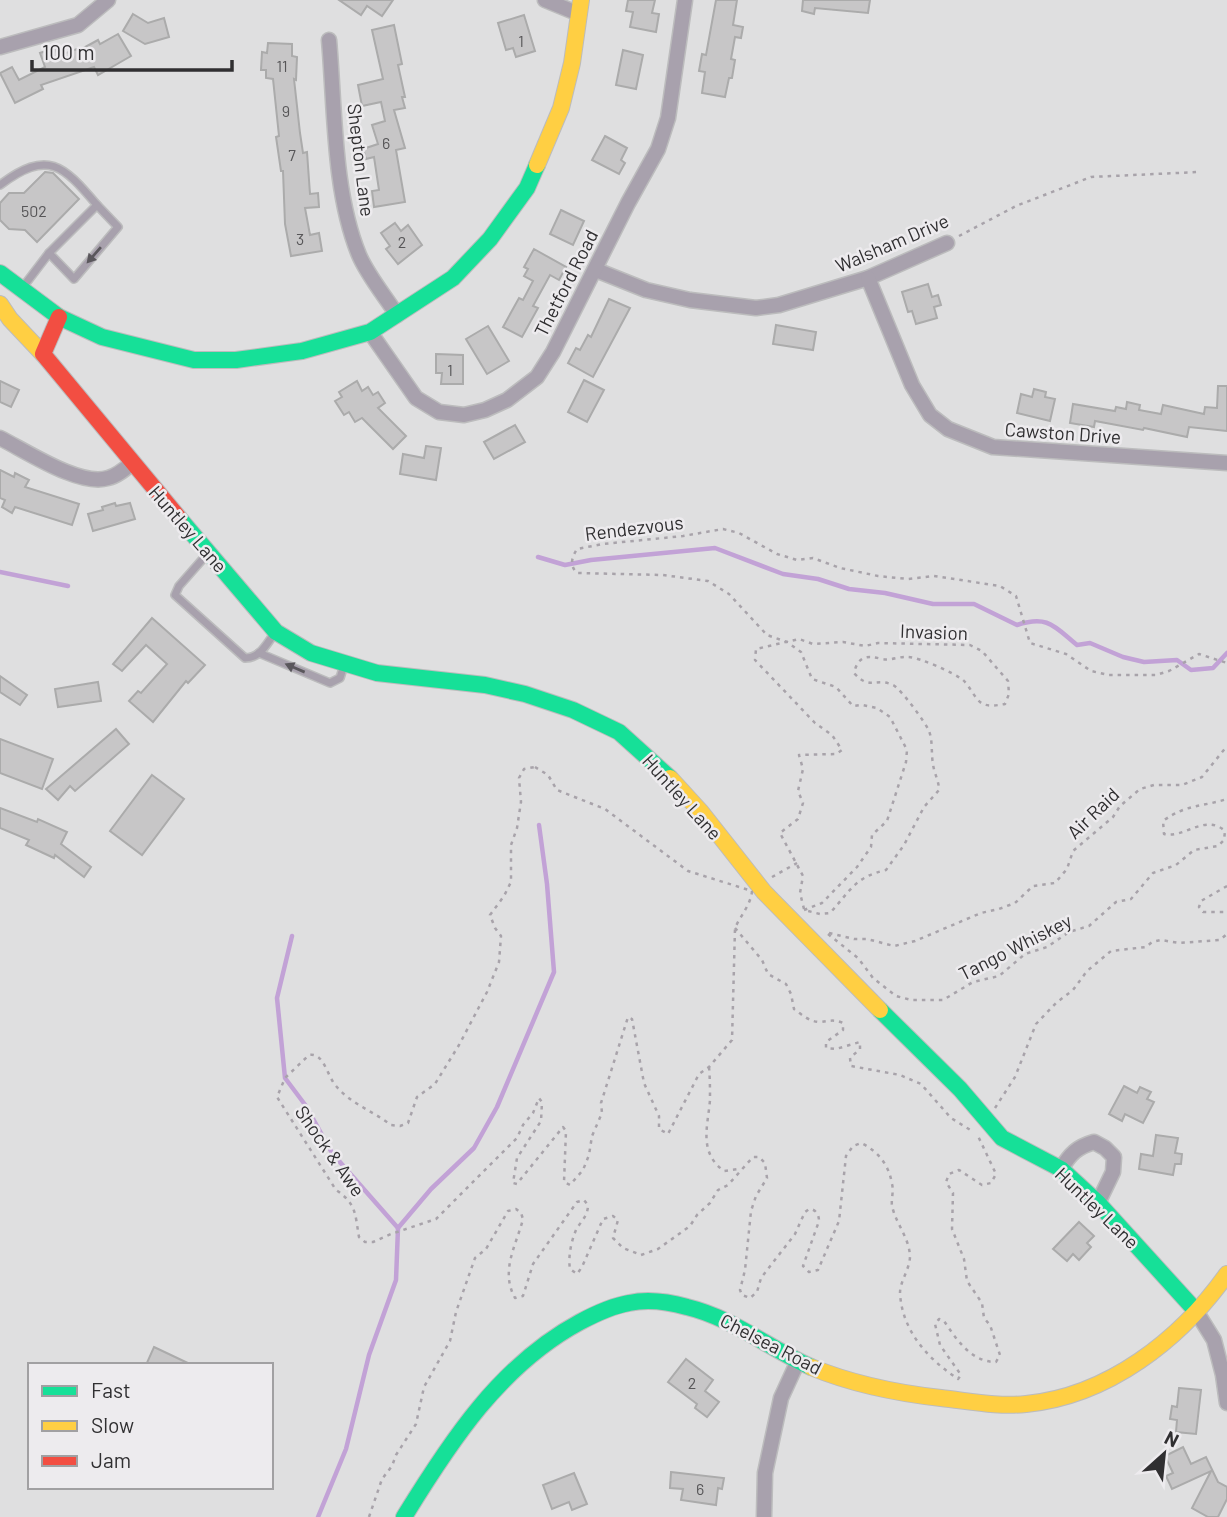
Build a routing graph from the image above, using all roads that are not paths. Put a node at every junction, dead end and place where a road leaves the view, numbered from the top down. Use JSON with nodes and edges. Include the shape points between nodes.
{"nodes":[{"id":1,"x":108,"y":0,"type":"edge"},
{"id":2,"x":545,"y":0,"type":"edge"},
{"id":3,"x":685,"y":0,"type":"edge"},
{"id":4,"x":580,"y":7,"type":"edge"},
{"id":5,"x":330,"y":40,"type":"dead end"},
{"id":6,"x":0,"y":47,"type":"edge"},
{"id":7,"x":0,"y":185,"type":"edge"},
{"id":8,"x":97,"y":205,"type":"junction"},
{"id":9,"x":947,"y":243,"type":"road end"},
{"id":10,"x":49,"y":253,"type":"junction"},
{"id":11,"x":596,"y":270,"type":"junction"},
{"id":12,"x":0,"y":273,"type":"edge"},
{"id":13,"x":868,"y":278,"type":"junction"},
{"id":14,"x":21,"y":289,"type":"junction"},
{"id":15,"x":0,"y":304,"type":"edge"},
{"id":16,"x":397,"y":315,"type":"junction"},
{"id":17,"x":59,"y":317,"type":"junction"},
{"id":18,"x":370,"y":332,"type":"junction"},
{"id":19,"x":43,"y":354,"type":"junction"},
{"id":20,"x":0,"y":438,"type":"edge"},
{"id":21,"x":132,"y":463,"type":"junction"},
{"id":22,"x":1227,"y":463,"type":"edge"},
{"id":23,"x":208,"y":552,"type":"junction"},
{"id":24,"x":276,"y":632,"type":"junction"},
{"id":25,"x":259,"y":653,"type":"junction"},
{"id":26,"x":344,"y":663,"type":"junction"},
{"id":27,"x":1061,"y":1169,"type":"junction"},
{"id":28,"x":1098,"y":1203,"type":"junction"},
{"id":29,"x":1227,"y":1275,"type":"edge"},
{"id":30,"x":1196,"y":1311,"type":"junction"},
{"id":31,"x":797,"y":1361,"type":"junction"},
{"id":32,"x":1227,"y":1404,"type":"edge"},
{"id":33,"x":404,"y":1517,"type":"edge"},
{"id":34,"x":764,"y":1517,"type":"edge"}],
"edges":[{"from":1,"to":6,"type":"street","via":[[78,25]]},
{"from":2,"to":4,"type":"street"},
{"from":3,"to":11,"type":"street","name":"Thetford Road","via":[[668,118],[658,149]]},
{"from":4,"to":16,"type":"street","via":[[561,108],[527,188],[490,239],[453,278]]},
{"from":5,"to":16,"type":"street","name":"Shepton Lane","via":[[345,206],[360,257]]},
{"from":7,"to":8,"type":"lane","via":[[32,167],[54,164]]},
{"from":8,"to":10,"type":"lane"},
{"from":8,"to":10,"type":"lane","one_way":true,"via":[[118,228],[74,279]]},
{"from":9,"to":13,"type":"street","name":"Walsham Drive"},
{"from":10,"to":14,"type":"lane"},
{"from":11,"to":13,"type":"street","name":"Walsham Drive","via":[[646,290],[756,308]]},
{"from":11,"to":18,"type":"street","name":"Thetford Road","via":[[537,377],[485,410],[464,415],[439,412],[416,398]]},
{"from":12,"to":14,"type":"street"},
{"from":13,"to":22,"type":"street","name":"Cawston Drive","via":[[912,385],[929,415],[948,429],[993,447]]},
{"from":14,"to":17,"type":"street"},
{"from":15,"to":19,"type":"street","name":"Huntley Lane"},
{"from":16,"to":18,"type":"street"},
{"from":17,"to":18,"type":"street","via":[[102,337],[194,360],[302,351]]},
{"from":17,"to":19,"type":"street"},
{"from":19,"to":21,"type":"street","name":"Huntley Lane"},
{"from":20,"to":21,"type":"street","via":[[81,476],[107,479]]},
{"from":21,"to":23,"type":"street","name":"Huntley Lane"},
{"from":23,"to":24,"type":"street","name":"Huntley Lane"},
{"from":23,"to":25,"type":"lane","via":[[175,595],[245,658]]},
{"from":24,"to":25,"type":"lane"},
{"from":24,"to":26,"type":"street","name":"Huntley Lane","via":[[311,653]]},
{"from":26,"to":25,"type":"lane","one_way":true,"via":[[340,678],[330,683]]},
{"from":26,"to":27,"type":"street","name":"Huntley Lane","via":[[377,673],[526,694],[619,732],[664,772],[769,898],[960,1089],[1002,1138]]},
{"from":27,"to":28,"type":"street","name":"Huntley Lane"},
{"from":27,"to":28,"type":"street","via":[[1080,1146],[1094,1142],[1105,1148],[1114,1157],[1114,1172]]},
{"from":28,"to":30,"type":"street","name":"Huntley Lane"},
{"from":29,"to":30,"type":"street","name":"Chelsea Road"},
{"from":30,"to":31,"type":"street","name":"Chelsea Road","via":[[1137,1365],[1065,1398],[1023,1404],[925,1397],[856,1384]]},
{"from":30,"to":32,"type":"street","via":[[1214,1340]]},
{"from":31,"to":33,"type":"street","name":"Chelsea Road","via":[[743,1328],[678,1304],[632,1302],[606,1310],[577,1323],[513,1371],[467,1423]]},
{"from":31,"to":34,"type":"street","via":[[781,1398],[765,1473]]}]}
